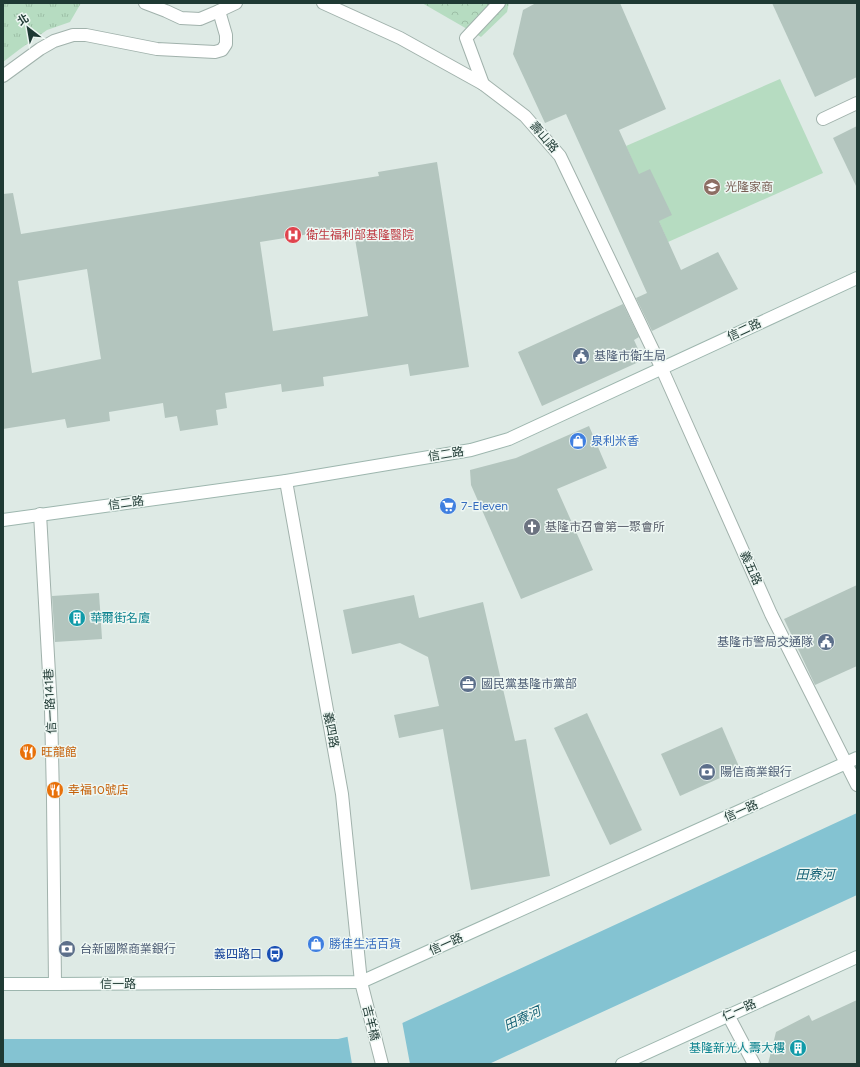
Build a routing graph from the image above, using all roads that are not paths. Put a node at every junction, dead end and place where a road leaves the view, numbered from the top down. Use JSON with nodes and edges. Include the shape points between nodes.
{"nodes":[{"id":1,"x":145,"y":3,"type":"edge"},
{"id":2,"x":236,"y":3,"type":"edge"},
{"id":3,"x":323,"y":3,"type":"edge"},
{"id":4,"x":499,"y":3,"type":"edge"},
{"id":5,"x":219,"y":11,"type":"junction"},
{"id":6,"x":3,"y":76,"type":"edge"},
{"id":7,"x":482,"y":84,"type":"junction"},
{"id":8,"x":857,"y":103,"type":"edge"},
{"id":9,"x":823,"y":119,"type":"dead end"},
{"id":10,"x":857,"y":278,"type":"edge"},
{"id":11,"x":662,"y":369,"type":"junction"},
{"id":12,"x":286,"y":481,"type":"junction"},
{"id":13,"x":40,"y":514,"type":"junction"},
{"id":14,"x":3,"y":520,"type":"edge"},
{"id":15,"x":857,"y":758,"type":"edge"},
{"id":16,"x":846,"y":764,"type":"junction"},
{"id":17,"x":857,"y":785,"type":"edge"},
{"id":18,"x":857,"y":956,"type":"edge"},
{"id":19,"x":361,"y":982,"type":"junction"},
{"id":20,"x":3,"y":984,"type":"edge"},
{"id":21,"x":55,"y":984,"type":"junction"},
{"id":22,"x":728,"y":1015,"type":"junction"},
{"id":23,"x":382,"y":1064,"type":"edge"},
{"id":24,"x":622,"y":1064,"type":"edge"},
{"id":25,"x":754,"y":1064,"type":"edge"}],
"edges":[{"from":1,"to":5,"type":"street","via":[[181,18],[200,19]]},
{"from":2,"to":5,"type":"street"},
{"from":3,"to":7,"type":"street","name":"壽山路","via":[[400,38]]},
{"from":4,"to":7,"type":"street","via":[[466,38]]},
{"from":5,"to":6,"type":"street","via":[[226,35],[226,44],[222,50],[215,52],[157,49],[86,35],[73,36],[54,41]]},
{"from":7,"to":11,"type":"street","name":"壽山路","via":[[525,116],[560,156]]},
{"from":8,"to":9,"type":"street"},
{"from":10,"to":11,"type":"street","name":"信二路"},
{"from":11,"to":12,"type":"street","name":"信二路","via":[[509,439],[471,450]]},
{"from":11,"to":16,"type":"street","name":"義五路","via":[[771,614]]},
{"from":12,"to":13,"type":"street","name":"信二路"},
{"from":12,"to":19,"type":"street","name":"義四路","via":[[342,794]]},
{"from":13,"to":14,"type":"street","name":"信二路"},
{"from":13,"to":21,"type":"street","name":"信一路141巷","via":[[54,798]]},
{"from":15,"to":16,"type":"street","name":"信一路"},
{"from":16,"to":17,"type":"street","name":"義五路"},
{"from":16,"to":19,"type":"street","name":"信一路"},
{"from":18,"to":22,"type":"street","name":"仁一路"},
{"from":19,"to":21,"type":"street","name":"信一路"},
{"from":19,"to":23,"type":"street","name":"吉羊橋"},
{"from":20,"to":21,"type":"street","name":"信一路"},
{"from":22,"to":24,"type":"street","name":"仁一路"},
{"from":22,"to":25,"type":"street"}]}
